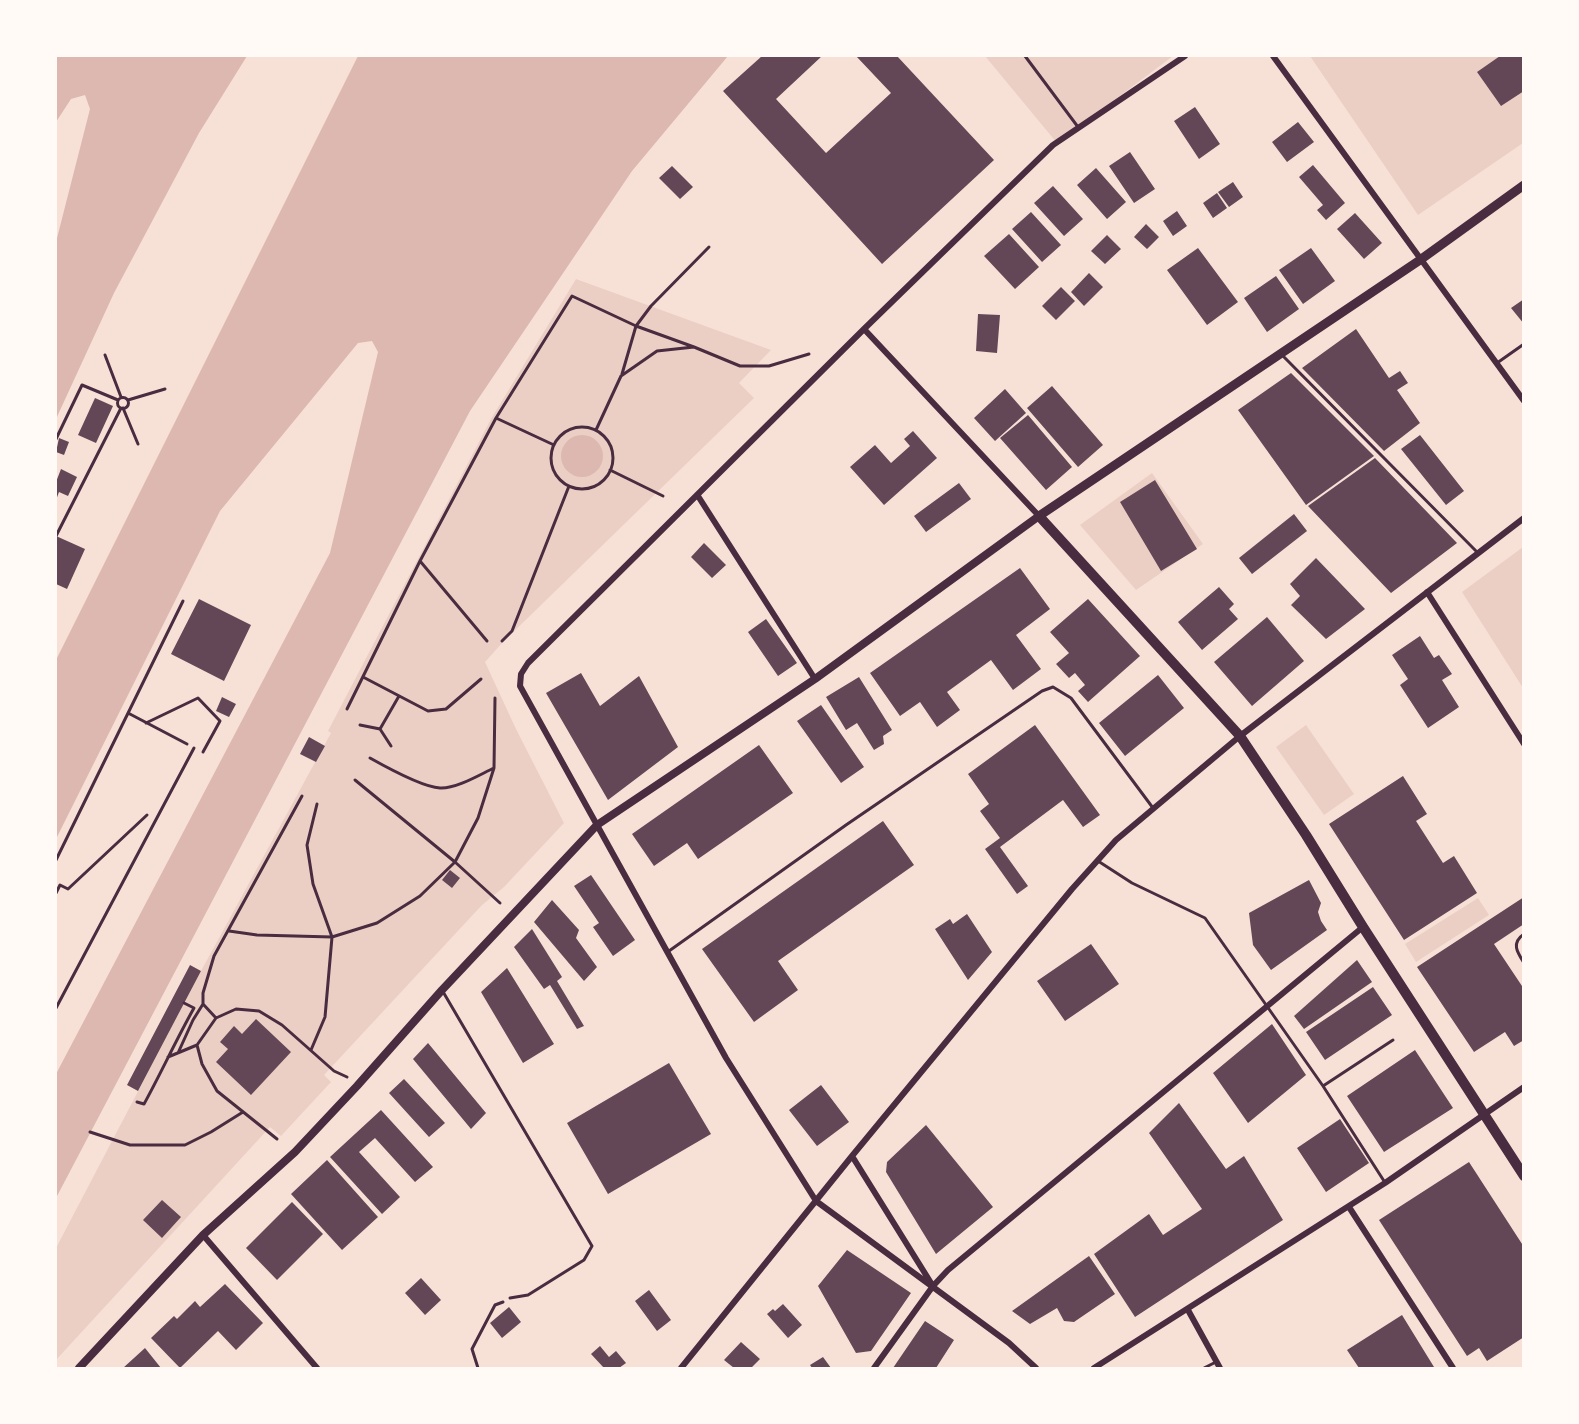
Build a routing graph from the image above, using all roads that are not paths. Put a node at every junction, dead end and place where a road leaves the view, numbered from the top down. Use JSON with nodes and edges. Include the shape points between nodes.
{"nodes":[{"id":1,"x":1025,"y":56,"type":"edge"},
{"id":2,"x":1185,"y":56,"type":"edge"},
{"id":3,"x":1273,"y":56,"type":"edge"},
{"id":4,"x":1078,"y":128,"type":"junction"},
{"id":5,"x":1524,"y":185,"type":"edge"},
{"id":6,"x":1420,"y":260,"type":"junction"},
{"id":7,"x":864,"y":330,"type":"junction"},
{"id":8,"x":1524,"y":344,"type":"edge"},
{"id":9,"x":1281,"y":354,"type":"junction"},
{"id":10,"x":1495,"y":364,"type":"junction"},
{"id":11,"x":1524,"y":401,"type":"edge"},
{"id":12,"x":698,"y":496,"type":"junction"},
{"id":13,"x":1040,"y":516,"type":"junction"},
{"id":14,"x":1524,"y":518,"type":"edge"},
{"id":15,"x":1478,"y":553,"type":"junction"},
{"id":16,"x":1427,"y":592,"type":"junction"},
{"id":17,"x":815,"y":679,"type":"junction"},
{"id":18,"x":1240,"y":736,"type":"junction"},
{"id":19,"x":1524,"y":744,"type":"edge"},
{"id":20,"x":194,"y":748,"type":"road end"},
{"id":21,"x":1153,"y":808,"type":"junction"},
{"id":22,"x":597,"y":825,"type":"junction"},
{"id":23,"x":1097,"y":861,"type":"junction"},
{"id":24,"x":1363,"y":927,"type":"junction"},
{"id":25,"x":1524,"y":934,"type":"edge"},
{"id":26,"x":668,"y":952,"type":"junction"},
{"id":27,"x":1524,"y":963,"type":"edge"},
{"id":28,"x":442,"y":990,"type":"junction"},
{"id":29,"x":56,"y":1008,"type":"edge"},
{"id":30,"x":1267,"y":1008,"type":"junction"},
{"id":31,"x":1394,"y":1040,"type":"dead end"},
{"id":32,"x":1323,"y":1086,"type":"junction"},
{"id":33,"x":1524,"y":1087,"type":"edge"},
{"id":34,"x":1485,"y":1113,"type":"junction"},
{"id":35,"x":852,"y":1156,"type":"junction"},
{"id":36,"x":1524,"y":1176,"type":"edge"},
{"id":37,"x":1385,"y":1183,"type":"junction"},
{"id":38,"x":816,"y":1201,"type":"junction"},
{"id":39,"x":1349,"y":1206,"type":"junction"},
{"id":40,"x":203,"y":1235,"type":"junction"},
{"id":41,"x":933,"y":1286,"type":"junction"},
{"id":42,"x":510,"y":1298,"type":"road end"},
{"id":43,"x":1188,"y":1310,"type":"junction"},
{"id":44,"x":1216,"y":1362,"type":"junction"},
{"id":45,"x":79,"y":1368,"type":"edge"},
{"id":46,"x":317,"y":1368,"type":"edge"},
{"id":47,"x":681,"y":1368,"type":"edge"},
{"id":48,"x":874,"y":1368,"type":"edge"},
{"id":49,"x":1036,"y":1368,"type":"edge"},
{"id":50,"x":1094,"y":1368,"type":"edge"},
{"id":51,"x":1204,"y":1368,"type":"edge"},
{"id":52,"x":1220,"y":1368,"type":"edge"},
{"id":53,"x":1453,"y":1368,"type":"edge"}],
"edges":[{"from":1,"to":4,"type":"lane"},
{"from":2,"to":4,"type":"street"},
{"from":3,"to":6,"type":"street"},
{"from":4,"to":7,"type":"street","via":[[1053,145]]},
{"from":5,"to":6,"type":"main road"},
{"from":6,"to":9,"type":"main road"},
{"from":6,"to":10,"type":"street"},
{"from":7,"to":12,"type":"street"},
{"from":7,"to":13,"type":"street"},
{"from":8,"to":10,"type":"lane"},
{"from":9,"to":13,"type":"main road"},
{"from":9,"to":15,"type":"lane"},
{"from":10,"to":11,"type":"street"},
{"from":12,"to":17,"type":"street"},
{"from":12,"to":22,"type":"street","via":[[521,674],[520,686]]},
{"from":13,"to":17,"type":"street"},
{"from":13,"to":18,"type":"main road"},
{"from":14,"to":15,"type":"street"},
{"from":15,"to":16,"type":"street"},
{"from":16,"to":18,"type":"street"},
{"from":16,"to":19,"type":"street"},
{"from":17,"to":22,"type":"street"},
{"from":18,"to":21,"type":"street"},
{"from":18,"to":24,"type":"main road"},
{"from":20,"to":29,"type":"lane"},
{"from":21,"to":23,"type":"street"},
{"from":21,"to":26,"type":"lane","via":[[1071,698],[1053,687]]},
{"from":22,"to":26,"type":"street"},
{"from":22,"to":28,"type":"street"},
{"from":23,"to":30,"type":"lane","via":[[1132,883],[1205,918]]},
{"from":23,"to":35,"type":"street"},
{"from":24,"to":30,"type":"street"},
{"from":24,"to":34,"type":"main road"},
{"from":25,"to":27,"type":"lane","via":[[1515,944]]},
{"from":26,"to":38,"type":"street","via":[[726,1058]]},
{"from":28,"to":40,"type":"street","via":[[295,1152]]},
{"from":28,"to":42,"type":"lane","via":[[592,1246],[584,1260],[528,1295]]},
{"from":30,"to":32,"type":"lane"},
{"from":30,"to":41,"type":"street"},
{"from":31,"to":32,"type":"lane"},
{"from":32,"to":37,"type":"lane"},
{"from":33,"to":34,"type":"street"},
{"from":34,"to":36,"type":"main road"},
{"from":34,"to":37,"type":"street"},
{"from":35,"to":38,"type":"street"},
{"from":35,"to":41,"type":"street"},
{"from":37,"to":39,"type":"street"},
{"from":38,"to":41,"type":"street"},
{"from":38,"to":47,"type":"street"},
{"from":39,"to":43,"type":"street"},
{"from":39,"to":53,"type":"street"},
{"from":40,"to":45,"type":"street"},
{"from":40,"to":46,"type":"street"},
{"from":41,"to":48,"type":"street"},
{"from":41,"to":49,"type":"street"},
{"from":43,"to":44,"type":"street"},
{"from":43,"to":50,"type":"street"},
{"from":44,"to":51,"type":"lane"},
{"from":44,"to":52,"type":"street"}]}
